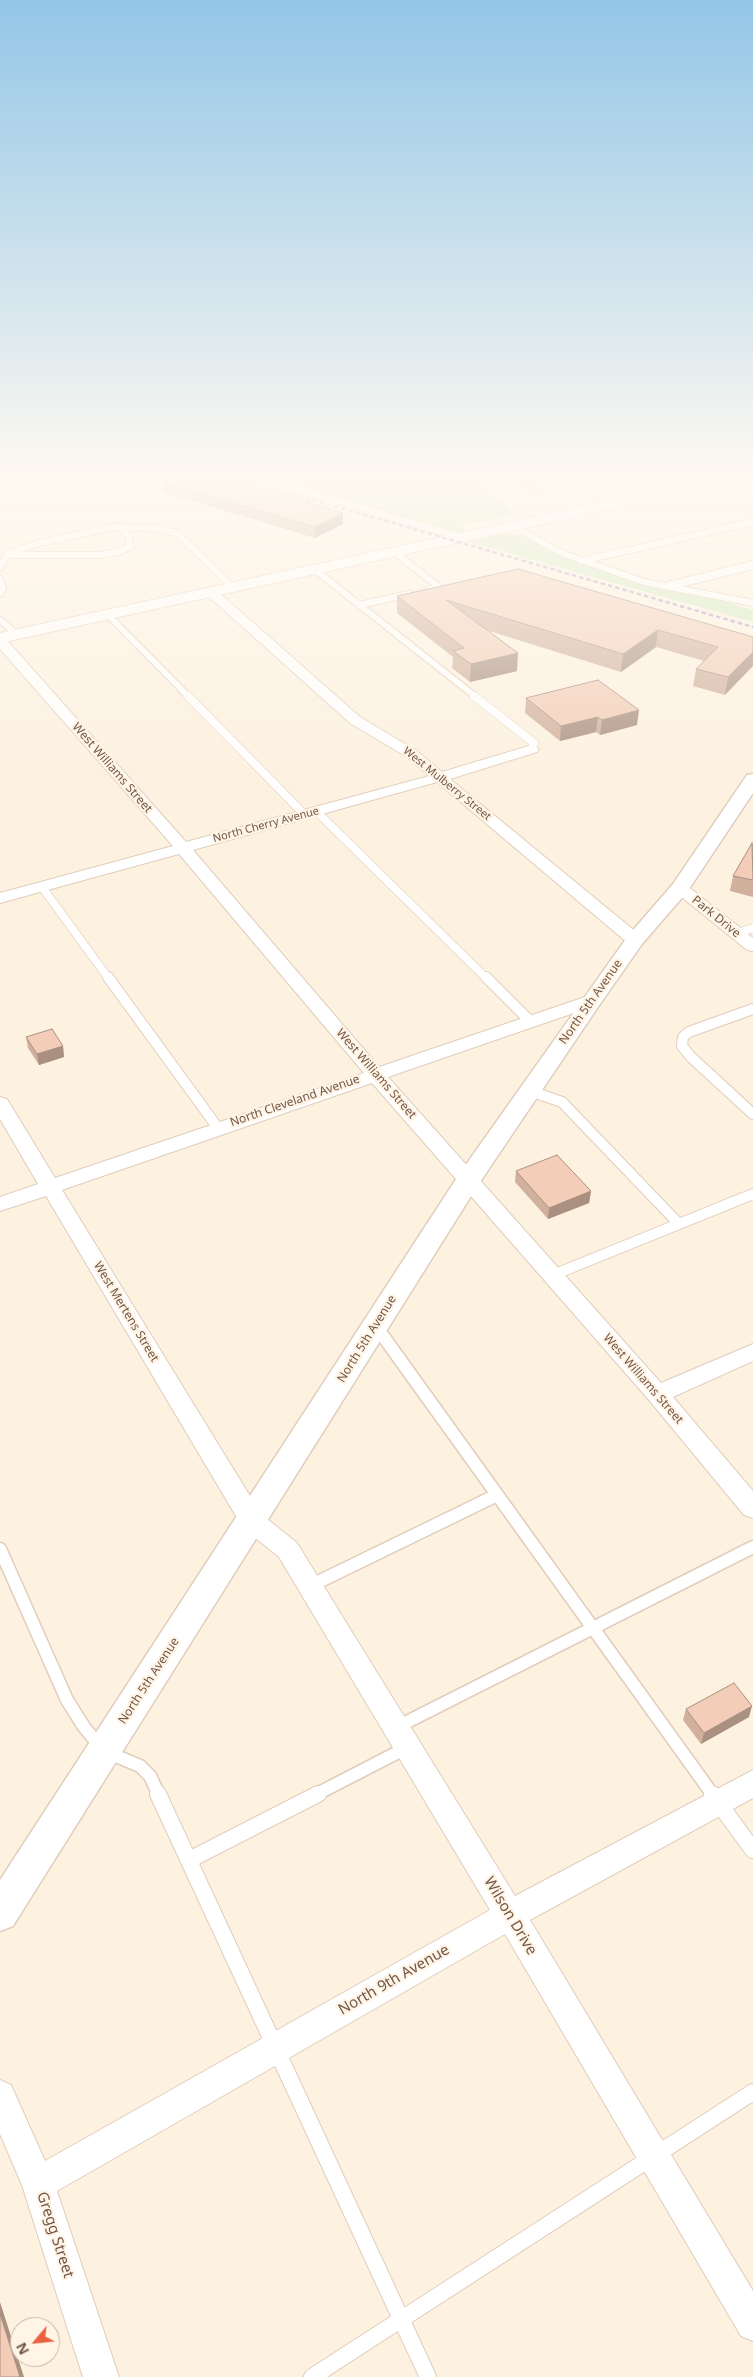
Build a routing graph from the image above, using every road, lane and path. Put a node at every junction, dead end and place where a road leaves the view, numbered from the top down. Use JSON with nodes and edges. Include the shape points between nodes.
{"nodes":[{"id":1,"x":237,"y":586,"type":"edge"},
{"id":2,"x":336,"y":586,"type":"edge"},
{"id":3,"x":438,"y":586,"type":"edge"},
{"id":4,"x":668,"y":586,"type":"edge"},
{"id":5,"x":232,"y":587,"type":"joint"},
{"id":6,"x":211,"y":592,"type":"junction"},
{"id":7,"x":753,"y":603,"type":"edge"},
{"id":8,"x":360,"y":605,"type":"junction"},
{"id":9,"x":107,"y":614,"type":"junction"},
{"id":10,"x":0,"y":620,"type":"edge"},
{"id":11,"x":5,"y":638,"type":"edge"},
{"id":12,"x":532,"y":749,"type":"joint"},
{"id":13,"x":440,"y":777,"type":"junction"},
{"id":14,"x":753,"y":779,"type":"edge"},
{"id":15,"x":310,"y":813,"type":"junction"},
{"id":16,"x":182,"y":847,"type":"junction"},
{"id":17,"x":42,"y":887,"type":"junction"},
{"id":18,"x":680,"y":888,"type":"junction"},
{"id":19,"x":0,"y":898,"type":"edge"},
{"id":20,"x":753,"y":928,"type":"edge"},
{"id":21,"x":737,"y":933,"type":"junction"},
{"id":22,"x":635,"y":940,"type":"junction"},
{"id":23,"x":753,"y":946,"type":"edge"},
{"id":24,"x":591,"y":1001,"type":"junction"},
{"id":25,"x":753,"y":1009,"type":"edge"},
{"id":26,"x":530,"y":1021,"type":"junction"},
{"id":27,"x":375,"y":1074,"type":"junction"},
{"id":28,"x":530,"y":1091,"type":"junction"},
{"id":29,"x":0,"y":1103,"type":"edge"},
{"id":30,"x":753,"y":1114,"type":"edge"},
{"id":31,"x":218,"y":1128,"type":"junction"},
{"id":32,"x":470,"y":1179,"type":"junction"},
{"id":33,"x":49,"y":1187,"type":"junction"},
{"id":34,"x":753,"y":1194,"type":"edge"},
{"id":35,"x":0,"y":1204,"type":"edge"},
{"id":36,"x":679,"y":1224,"type":"junction"},
{"id":37,"x":553,"y":1275,"type":"junction"},
{"id":38,"x":376,"y":1327,"type":"junction"},
{"id":39,"x":753,"y":1352,"type":"edge"},
{"id":40,"x":657,"y":1394,"type":"junction"},
{"id":41,"x":497,"y":1495,"type":"junction"},
{"id":42,"x":753,"y":1508,"type":"edge"},
{"id":43,"x":252,"y":1521,"type":"junction"},
{"id":44,"x":753,"y":1547,"type":"edge"},
{"id":45,"x":0,"y":1548,"type":"edge"},
{"id":46,"x":310,"y":1586,"type":"junction"},
{"id":47,"x":593,"y":1628,"type":"junction"},
{"id":48,"x":402,"y":1737,"type":"junction"},
{"id":49,"x":104,"y":1751,"type":"junction"},
{"id":50,"x":753,"y":1783,"type":"edge"},
{"id":51,"x":718,"y":1802,"type":"junction"},
{"id":52,"x":753,"y":1850,"type":"edge"},
{"id":53,"x":189,"y":1860,"type":"junction"},
{"id":54,"x":0,"y":1913,"type":"edge"},
{"id":55,"x":510,"y":1914,"type":"junction"},
{"id":56,"x":276,"y":2048,"type":"junction"},
{"id":57,"x":753,"y":2092,"type":"edge"},
{"id":58,"x":0,"y":2096,"type":"edge"},
{"id":59,"x":654,"y":2156,"type":"junction"},
{"id":60,"x":38,"y":2183,"type":"junction"},
{"id":61,"x":402,"y":2319,"type":"junction"},
{"id":62,"x":753,"y":2324,"type":"edge"},
{"id":63,"x":101,"y":2377,"type":"edge"},
{"id":64,"x":312,"y":2377,"type":"edge"},
{"id":65,"x":428,"y":2377,"type":"edge"}],
"edges":[{"from":1,"to":5,"type":"main road"},
{"from":2,"to":8,"type":"lane"},
{"from":3,"to":8,"type":"lane"},
{"from":4,"to":7,"type":"lane"},
{"from":5,"to":6,"type":"main road"},
{"from":6,"to":9,"type":"main road"},
{"from":6,"to":13,"type":"street","name":"West Mulberry Street","via":[[356,720],[412,754]]},
{"from":8,"to":12,"type":"lane","via":[[534,743]]},
{"from":9,"to":11,"type":"main road"},
{"from":9,"to":15,"type":"lane"},
{"from":10,"to":11,"type":"lane"},
{"from":11,"to":16,"type":"street","name":"West Williams Street"},
{"from":12,"to":13,"type":"street","name":"North Cherry Avenue"},
{"from":13,"to":15,"type":"street","name":"North Cherry Avenue"},
{"from":13,"to":22,"type":"street","name":"West Mulberry Street"},
{"from":14,"to":18,"type":"street","name":"North 5th Avenue"},
{"from":15,"to":16,"type":"street","name":"North Cherry Avenue"},
{"from":15,"to":26,"type":"lane"},
{"from":16,"to":17,"type":"street","name":"North Cherry Avenue"},
{"from":16,"to":27,"type":"street","name":"West Williams Street"},
{"from":17,"to":19,"type":"street","name":"North Cherry Avenue"},
{"from":17,"to":31,"type":"lane"},
{"from":18,"to":21,"type":"street","name":"Park Drive"},
{"from":18,"to":22,"type":"street","name":"North 5th Avenue"},
{"from":20,"to":21,"type":"lane"},
{"from":21,"to":23,"type":"street","name":"Park Drive"},
{"from":22,"to":24,"type":"street","name":"North 5th Avenue"},
{"from":24,"to":26,"type":"street","name":"North Cleveland Avenue"},
{"from":24,"to":28,"type":"street","name":"North 5th Avenue"},
{"from":25,"to":30,"type":"lane","via":[[689,1032],[683,1037],[682,1046]]},
{"from":26,"to":27,"type":"street","name":"North Cleveland Avenue"},
{"from":27,"to":31,"type":"street","name":"North Cleveland Avenue"},
{"from":27,"to":32,"type":"street","name":"West Williams Street"},
{"from":28,"to":32,"type":"street","name":"North 5th Avenue"},
{"from":28,"to":36,"type":"lane","via":[[562,1102]]},
{"from":29,"to":33,"type":"street","name":"West Mertens Street"},
{"from":31,"to":33,"type":"street","name":"North Cleveland Avenue"},
{"from":32,"to":37,"type":"street","name":"West Williams Street"},
{"from":32,"to":38,"type":"street","name":"North 5th Avenue"},
{"from":33,"to":35,"type":"street","name":"North Cleveland Avenue"},
{"from":33,"to":43,"type":"street","name":"West Mertens Street"},
{"from":34,"to":36,"type":"lane"},
{"from":36,"to":37,"type":"lane"},
{"from":37,"to":40,"type":"street","name":"West Williams Street"},
{"from":38,"to":41,"type":"lane"},
{"from":38,"to":43,"type":"street","name":"North 5th Avenue"},
{"from":39,"to":40,"type":"street"},
{"from":40,"to":42,"type":"street","name":"West Williams Street"},
{"from":41,"to":46,"type":"lane"},
{"from":41,"to":47,"type":"lane"},
{"from":43,"to":46,"type":"street","name":"Wilson Drive","via":[[288,1550]]},
{"from":43,"to":49,"type":"street","name":"North 5th Avenue"},
{"from":44,"to":47,"type":"lane"},
{"from":45,"to":49,"type":"lane","via":[[67,1700]]},
{"from":46,"to":48,"type":"street","name":"Wilson Drive"},
{"from":47,"to":48,"type":"lane"},
{"from":47,"to":51,"type":"lane"},
{"from":48,"to":53,"type":"lane"},
{"from":48,"to":55,"type":"street","name":"Wilson Drive"},
{"from":49,"to":53,"type":"lane","via":[[140,1766],[150,1776]]},
{"from":49,"to":54,"type":"street","name":"North 5th Avenue"},
{"from":50,"to":51,"type":"street","name":"North 9th Avenue"},
{"from":51,"to":52,"type":"lane"},
{"from":51,"to":55,"type":"street","name":"North 9th Avenue"},
{"from":53,"to":56,"type":"lane"},
{"from":55,"to":56,"type":"street","name":"North 9th Avenue"},
{"from":55,"to":59,"type":"street","name":"Wilson Drive"},
{"from":56,"to":60,"type":"street","name":"North 9th Avenue"},
{"from":56,"to":61,"type":"lane"},
{"from":57,"to":59,"type":"lane"},
{"from":58,"to":60,"type":"street","name":"Gregg Street"},
{"from":59,"to":61,"type":"lane"},
{"from":59,"to":62,"type":"street","name":"Wilson Drive"},
{"from":60,"to":63,"type":"street","name":"Gregg Street"},
{"from":61,"to":64,"type":"lane"},
{"from":61,"to":65,"type":"lane"}]}
